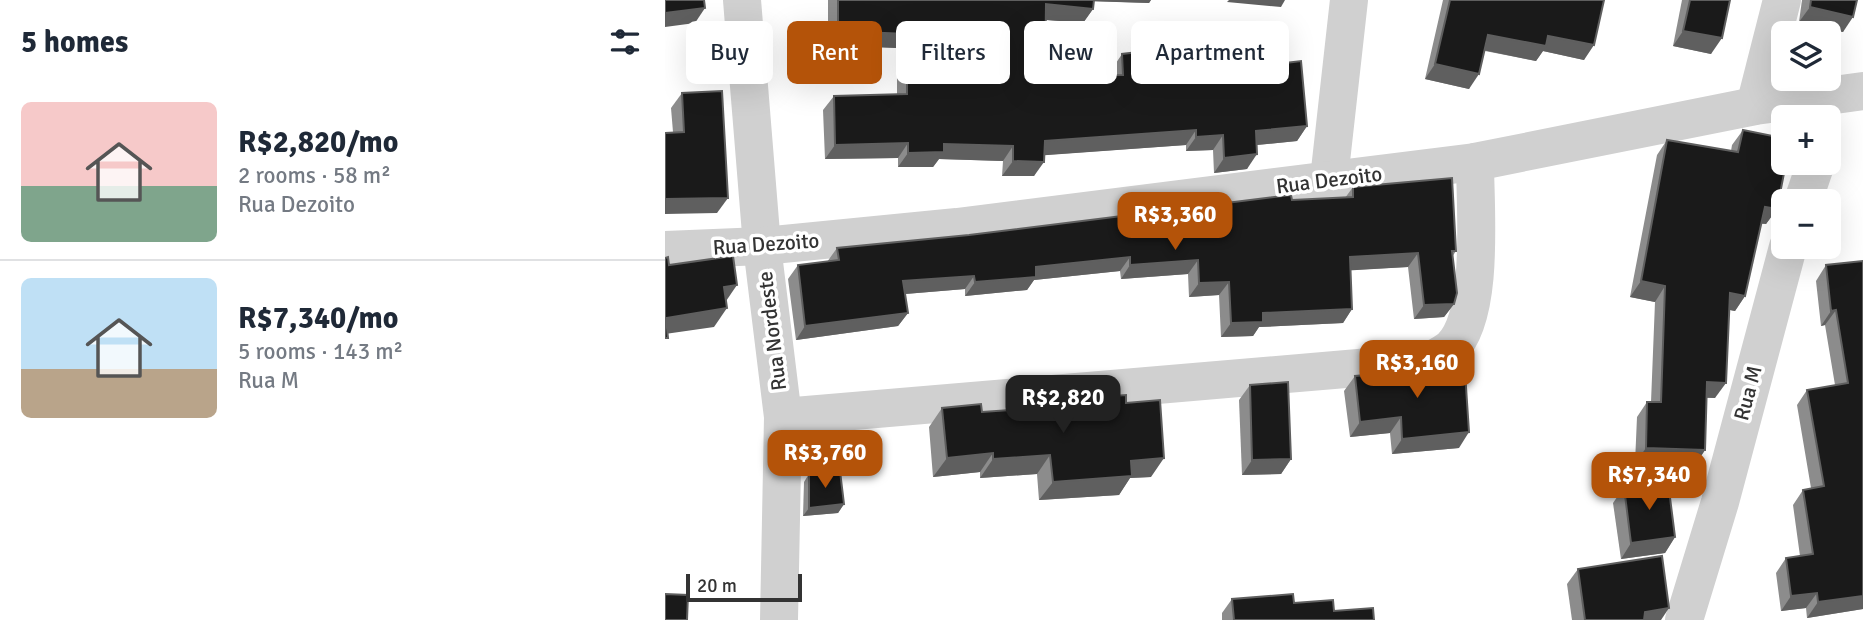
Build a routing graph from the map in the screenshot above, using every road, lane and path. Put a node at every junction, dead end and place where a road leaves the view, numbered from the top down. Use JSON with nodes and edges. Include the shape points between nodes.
{"nodes":[{"id":1,"x":742,"y":0,"type":"edge"},
{"id":2,"x":1349,"y":0,"type":"edge"},
{"id":3,"x":1782,"y":0,"type":"edge"},
{"id":4,"x":1844,"y":104,"type":"edge"},
{"id":5,"x":1755,"y":106,"type":"junction"},
{"id":6,"x":1475,"y":162,"type":"junction"},
{"id":7,"x":1329,"y":179,"type":"junction"},
{"id":8,"x":762,"y":246,"type":"junction"},
{"id":9,"x":665,"y":250,"type":"edge"},
{"id":10,"x":1785,"y":259,"type":"edge"},
{"id":11,"x":783,"y":417,"type":"junction"},
{"id":12,"x":779,"y":620,"type":"edge"},
{"id":13,"x":1684,"y":620,"type":"edge"}],
"edges":[{"from":1,"to":8,"type":"street","name":"Rua Nordeste"},
{"from":2,"to":7,"type":"street"},
{"from":3,"to":5,"type":"street"},
{"from":4,"to":5,"type":"street","name":"Rua Dezoito"},
{"from":5,"to":6,"type":"street","name":"Rua Dezoito"},
{"from":6,"to":7,"type":"street","name":"Rua Dezoito"},
{"from":6,"to":11,"type":"street","via":[[1475,283],[1468,318],[1453,347],[1428,362]]},
{"from":7,"to":8,"type":"street","name":"Rua Dezoito","via":[[957,227]]},
{"from":8,"to":9,"type":"street","name":"Rua Dezoito"},
{"from":8,"to":11,"type":"street","name":"Rua Nordeste"},
{"from":10,"to":13,"type":"street","name":"Rua M"},
{"from":11,"to":12,"type":"street","name":"Rua Nordeste"}]}
